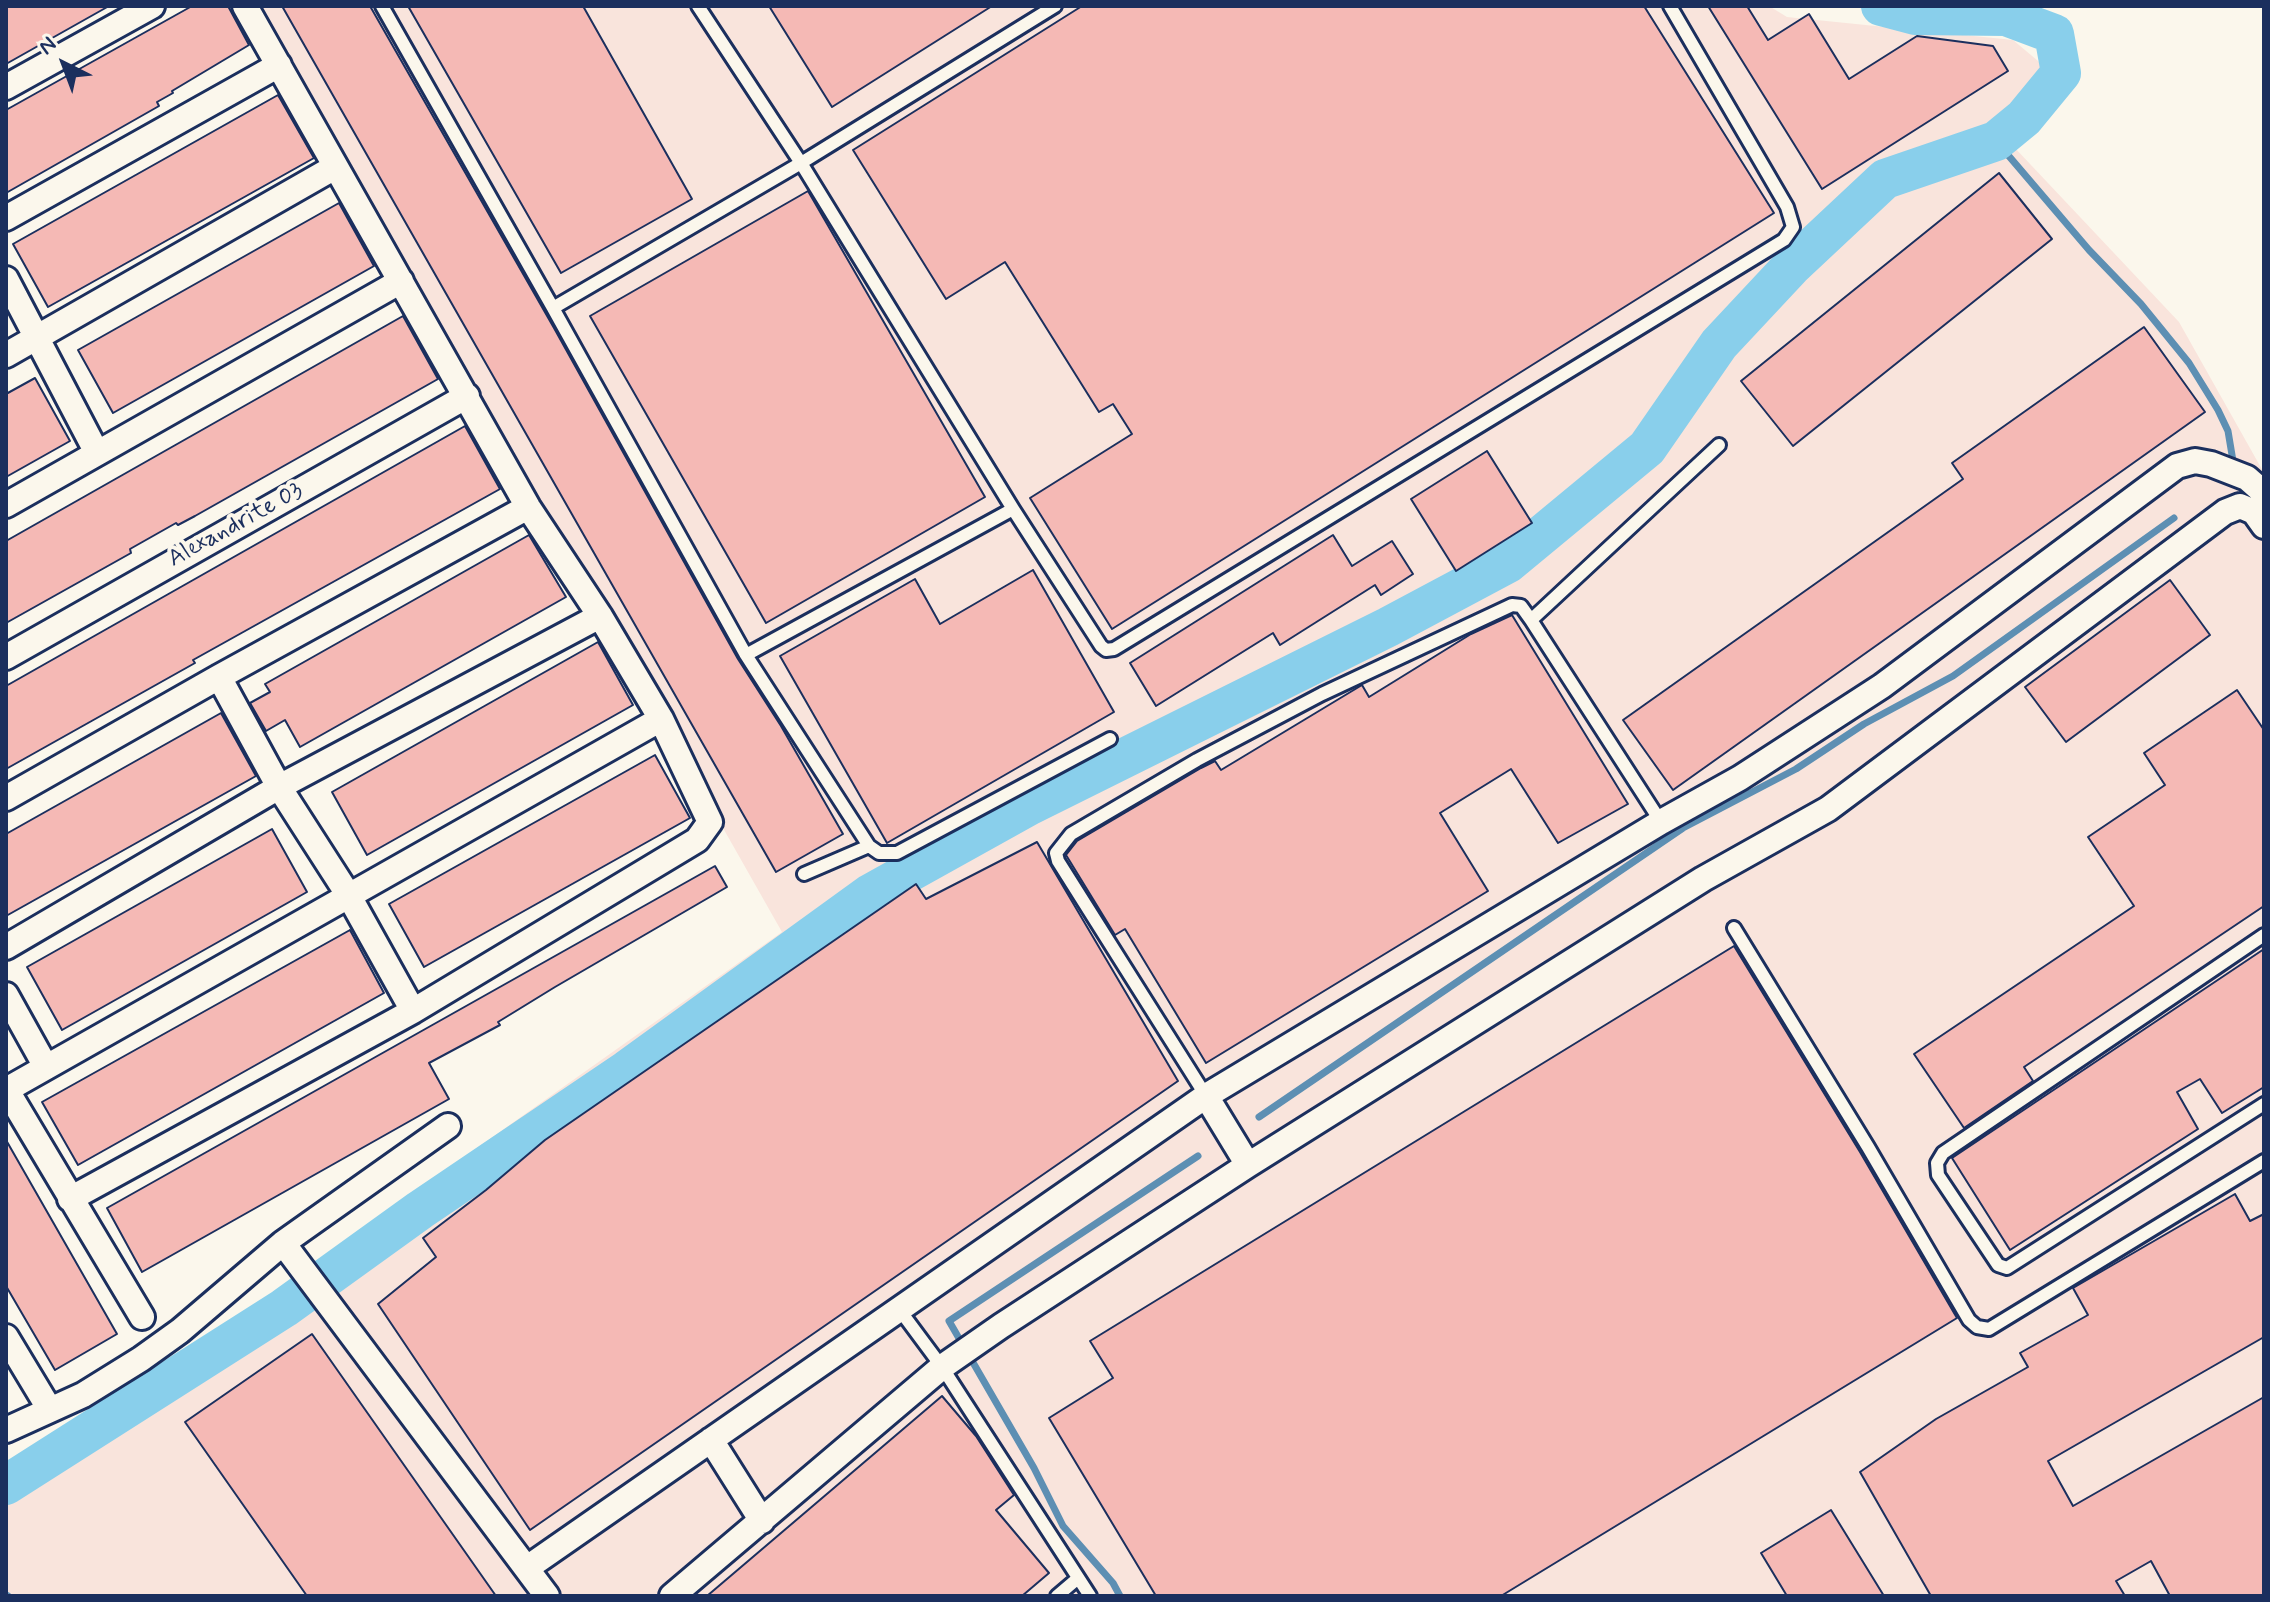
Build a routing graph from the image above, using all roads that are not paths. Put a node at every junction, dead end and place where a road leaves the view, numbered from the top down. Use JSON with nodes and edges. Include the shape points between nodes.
{"nodes":[{"id":1,"x":152,"y":6,"type":"edge"},
{"id":2,"x":245,"y":6,"type":"edge"},
{"id":3,"x":382,"y":6,"type":"edge"},
{"id":4,"x":698,"y":6,"type":"edge"},
{"id":5,"x":1055,"y":6,"type":"edge"},
{"id":6,"x":1670,"y":6,"type":"edge"},
{"id":7,"x":279,"y":65,"type":"junction"},
{"id":8,"x":6,"y":87,"type":"edge"},
{"id":9,"x":801,"y":163,"type":"junction"},
{"id":10,"x":335,"y":167,"type":"junction"},
{"id":11,"x":6,"y":218,"type":"edge"},
{"id":12,"x":6,"y":279,"type":"edge"},
{"id":13,"x":401,"y":281,"type":"junction"},
{"id":14,"x":553,"y":308,"type":"junction"},
{"id":15,"x":37,"y":337,"type":"junction"},
{"id":16,"x":6,"y":355,"type":"edge"},
{"id":17,"x":467,"y":396,"type":"junction"},
{"id":18,"x":1719,"y":445,"type":"dead end"},
{"id":19,"x":97,"y":453,"type":"junction"},
{"id":20,"x":2264,"y":493,"type":"edge"},
{"id":21,"x":6,"y":505,"type":"edge"},
{"id":22,"x":528,"y":507,"type":"junction"},
{"id":23,"x":1013,"y":509,"type":"junction"},
{"id":24,"x":2264,"y":526,"type":"edge"},
{"id":25,"x":600,"y":616,"type":"junction"},
{"id":26,"x":1531,"y":620,"type":"junction"},
{"id":27,"x":746,"y":655,"type":"junction"},
{"id":28,"x":6,"y":657,"type":"edge"},
{"id":29,"x":219,"y":677,"type":"junction"},
{"id":30,"x":661,"y":719,"type":"junction"},
{"id":31,"x":1110,"y":739,"type":"dead end"},
{"id":32,"x":279,"y":787,"type":"junction"},
{"id":33,"x":6,"y":798,"type":"edge"},
{"id":34,"x":1661,"y":822,"type":"junction"},
{"id":35,"x":869,"y":846,"type":"junction"},
{"id":36,"x":804,"y":874,"type":"dead end"},
{"id":37,"x":349,"y":896,"type":"junction"},
{"id":38,"x":1734,"y":928,"type":"dead end"},
{"id":39,"x":2264,"y":935,"type":"edge"},
{"id":40,"x":6,"y":947,"type":"edge"},
{"id":41,"x":6,"y":995,"type":"edge"},
{"id":42,"x":413,"y":1011,"type":"junction"},
{"id":43,"x":46,"y":1067,"type":"junction"},
{"id":44,"x":6,"y":1089,"type":"edge"},
{"id":45,"x":2264,"y":1104,"type":"edge"},
{"id":46,"x":1212,"y":1106,"type":"junction"},
{"id":47,"x":448,"y":1126,"type":"dead end"},
{"id":48,"x":1244,"y":1158,"type":"junction"},
{"id":49,"x":2264,"y":1161,"type":"edge"},
{"id":50,"x":70,"y":1199,"type":"junction"},
{"id":51,"x":283,"y":1243,"type":"junction"},
{"id":52,"x":899,"y":1309,"type":"junction"},
{"id":53,"x":142,"y":1317,"type":"dead end"},
{"id":54,"x":6,"y":1337,"type":"edge"},
{"id":55,"x":949,"y":1363,"type":"junction"},
{"id":56,"x":50,"y":1410,"type":"junction"},
{"id":57,"x":6,"y":1429,"type":"edge"},
{"id":58,"x":711,"y":1440,"type":"junction"},
{"id":59,"x":762,"y":1521,"type":"junction"},
{"id":60,"x":527,"y":1568,"type":"junction"},
{"id":61,"x":1077,"y":1579,"type":"junction"},
{"id":62,"x":547,"y":1596,"type":"edge"},
{"id":63,"x":672,"y":1596,"type":"edge"},
{"id":64,"x":1057,"y":1596,"type":"edge"},
{"id":65,"x":1090,"y":1596,"type":"edge"}],
"edges":[{"from":1,"to":8,"type":"street"},
{"from":2,"to":7,"type":"street"},
{"from":3,"to":14,"type":"lane"},
{"from":4,"to":9,"type":"lane"},
{"from":5,"to":9,"type":"lane"},
{"from":6,"to":23,"type":"lane","via":[[1787,207],[1793,227],[1784,240],[1114,649],[1101,646]]},
{"from":7,"to":10,"type":"street"},
{"from":7,"to":11,"type":"street"},
{"from":9,"to":14,"type":"lane"},
{"from":9,"to":23,"type":"lane"},
{"from":10,"to":13,"type":"street"},
{"from":10,"to":15,"type":"street"},
{"from":12,"to":15,"type":"street"},
{"from":13,"to":17,"type":"street"},
{"from":13,"to":19,"type":"street"},
{"from":14,"to":27,"type":"lane"},
{"from":15,"to":16,"type":"street"},
{"from":15,"to":19,"type":"street"},
{"from":17,"to":22,"type":"street"},
{"from":17,"to":28,"type":"street","name":"Alexandrite 03"},
{"from":18,"to":26,"type":"lane"},
{"from":19,"to":21,"type":"street"},
{"from":20,"to":34,"type":"street","via":[[2232,470],[2195,461],[2177,466],[1882,686]]},
{"from":22,"to":25,"type":"street"},
{"from":22,"to":29,"type":"street"},
{"from":23,"to":27,"type":"lane"},
{"from":24,"to":48,"type":"street","via":[[2254,512],[2240,506],[2225,512],[1828,809],[1703,879]]},
{"from":25,"to":30,"type":"street"},
{"from":25,"to":32,"type":"street"},
{"from":26,"to":34,"type":"lane"},
{"from":26,"to":46,"type":"lane","via":[[1521,606],[1512,605],[1322,694],[1197,760],[1071,834],[1060,846],[1058,861]]},
{"from":27,"to":35,"type":"lane"},
{"from":29,"to":32,"type":"street"},
{"from":29,"to":33,"type":"street"},
{"from":30,"to":37,"type":"street"},
{"from":30,"to":42,"type":"street","via":[[709,815],[707,830]]},
{"from":31,"to":35,"type":"lane","via":[[897,853],[879,853]]},
{"from":32,"to":37,"type":"street"},
{"from":32,"to":40,"type":"street"},
{"from":34,"to":46,"type":"street"},
{"from":35,"to":36,"type":"lane"},
{"from":37,"to":42,"type":"street"},
{"from":37,"to":43,"type":"street"},
{"from":38,"to":49,"type":"lane","via":[[1977,1327],[1989,1329]]},
{"from":39,"to":45,"type":"lane","via":[[1943,1153],[1938,1175],[1998,1265],[2007,1268]]},
{"from":41,"to":43,"type":"street"},
{"from":42,"to":50,"type":"street"},
{"from":43,"to":44,"type":"street"},
{"from":44,"to":50,"type":"street"},
{"from":46,"to":48,"type":"street"},
{"from":46,"to":52,"type":"street"},
{"from":47,"to":51,"type":"street"},
{"from":48,"to":55,"type":"street"},
{"from":50,"to":53,"type":"street"},
{"from":51,"to":56,"type":"street","via":[[180,1331],[83,1395]]},
{"from":51,"to":60,"type":"street"},
{"from":52,"to":55,"type":"lane"},
{"from":52,"to":58,"type":"street"},
{"from":54,"to":56,"type":"street"},
{"from":55,"to":59,"type":"street"},
{"from":55,"to":61,"type":"lane"},
{"from":56,"to":57,"type":"street"},
{"from":58,"to":59,"type":"street"},
{"from":58,"to":60,"type":"street"},
{"from":59,"to":63,"type":"street"},
{"from":60,"to":62,"type":"street"},
{"from":61,"to":64,"type":"lane"},
{"from":61,"to":65,"type":"lane"}]}
